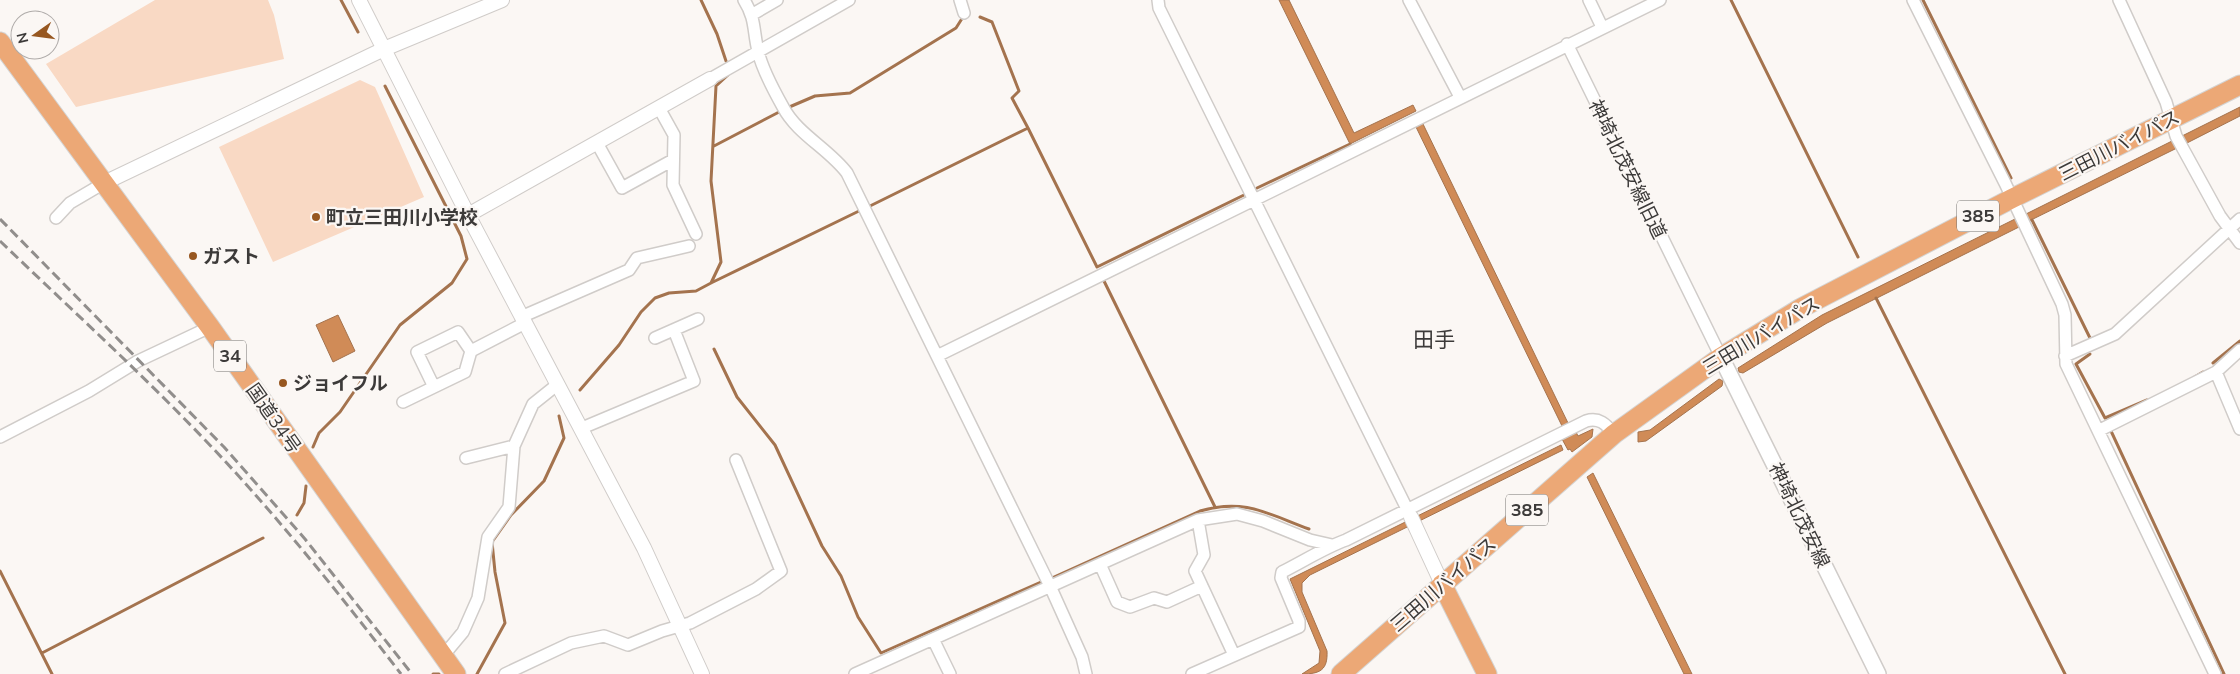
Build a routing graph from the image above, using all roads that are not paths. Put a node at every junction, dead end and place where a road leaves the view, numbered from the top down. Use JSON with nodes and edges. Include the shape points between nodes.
{"nodes":[{"id":1,"x":359,"y":0,"type":"edge"},
{"id":2,"x":502,"y":0,"type":"edge"},
{"id":3,"x":744,"y":0,"type":"edge"},
{"id":4,"x":778,"y":0,"type":"edge"},
{"id":5,"x":849,"y":0,"type":"edge"},
{"id":6,"x":960,"y":0,"type":"edge"},
{"id":7,"x":1158,"y":0,"type":"edge"},
{"id":8,"x":1409,"y":0,"type":"edge"},
{"id":9,"x":1589,"y":0,"type":"edge"},
{"id":10,"x":1660,"y":0,"type":"edge"},
{"id":11,"x":1913,"y":0,"type":"edge"},
{"id":12,"x":2119,"y":0,"type":"edge"},
{"id":13,"x":964,"y":13,"type":"dead end"},
{"id":14,"x":753,"y":14,"type":"junction"},
{"id":15,"x":1602,"y":27,"type":"junction"},
{"id":16,"x":0,"y":42,"type":"edge"},
{"id":17,"x":1566,"y":44,"type":"junction"},
{"id":18,"x":384,"y":48,"type":"junction"},
{"id":19,"x":758,"y":52,"type":"junction"},
{"id":20,"x":710,"y":79,"type":"joint"},
{"id":21,"x":2240,"y":85,"type":"edge"},
{"id":22,"x":1460,"y":97,"type":"junction"},
{"id":23,"x":659,"y":108,"type":"junction"},
{"id":24,"x":2171,"y":119,"type":"junction"},
{"id":25,"x":597,"y":143,"type":"junction"},
{"id":26,"x":673,"y":160,"type":"junction"},
{"id":27,"x":104,"y":183,"type":"junction"},
{"id":28,"x":1254,"y":199,"type":"junction"},
{"id":29,"x":2011,"y":199,"type":"junction"},
{"id":30,"x":468,"y":215,"type":"junction"},
{"id":31,"x":56,"y":218,"type":"dead end"},
{"id":32,"x":2240,"y":219,"type":"edge"},
{"id":33,"x":2229,"y":228,"type":"junction"},
{"id":34,"x":696,"y":234,"type":"dead end"},
{"id":35,"x":2240,"y":243,"type":"edge"},
{"id":36,"x":688,"y":246,"type":"dead end"},
{"id":37,"x":698,"y":319,"type":"dead end"},
{"id":38,"x":523,"y":320,"type":"junction"},
{"id":39,"x":210,"y":327,"type":"junction"},
{"id":40,"x":674,"y":330,"type":"junction"},
{"id":41,"x":656,"y":338,"type":"dead end"},
{"id":42,"x":2240,"y":350,"type":"edge"},
{"id":43,"x":471,"y":351,"type":"junction"},
{"id":44,"x":937,"y":356,"type":"junction"},
{"id":45,"x":2065,"y":356,"type":"junction"},
{"id":46,"x":1721,"y":357,"type":"junction"},
{"id":47,"x":2216,"y":372,"type":"junction"},
{"id":48,"x":558,"y":384,"type":"junction"},
{"id":49,"x":434,"y":388,"type":"junction"},
{"id":50,"x":403,"y":402,"type":"dead end"},
{"id":51,"x":582,"y":428,"type":"junction"},
{"id":52,"x":2240,"y":429,"type":"edge"},
{"id":53,"x":2100,"y":430,"type":"junction"},
{"id":54,"x":1614,"y":434,"type":"junction"},
{"id":55,"x":0,"y":437,"type":"edge"},
{"id":56,"x":514,"y":446,"type":"junction"},
{"id":57,"x":466,"y":458,"type":"dead end"},
{"id":58,"x":736,"y":460,"type":"dead end"},
{"id":59,"x":1411,"y":518,"type":"junction"},
{"id":60,"x":1198,"y":520,"type":"junction"},
{"id":61,"x":1332,"y":545,"type":"junction"},
{"id":62,"x":1100,"y":564,"type":"junction"},
{"id":63,"x":1442,"y":584,"type":"junction"},
{"id":64,"x":1050,"y":586,"type":"junction"},
{"id":65,"x":1202,"y":586,"type":"junction"},
{"id":66,"x":681,"y":627,"type":"junction"},
{"id":67,"x":932,"y":639,"type":"junction"},
{"id":68,"x":1234,"y":655,"type":"junction"},
{"id":69,"x":444,"y":656,"type":"junction"},
{"id":70,"x":456,"y":674,"type":"edge"},
{"id":71,"x":505,"y":674,"type":"edge"},
{"id":72,"x":702,"y":674,"type":"edge"},
{"id":73,"x":856,"y":674,"type":"edge"},
{"id":74,"x":950,"y":674,"type":"edge"},
{"id":75,"x":1086,"y":674,"type":"edge"},
{"id":76,"x":1192,"y":674,"type":"edge"},
{"id":77,"x":1341,"y":674,"type":"edge"},
{"id":78,"x":1487,"y":674,"type":"edge"},
{"id":79,"x":1878,"y":674,"type":"edge"},
{"id":80,"x":2215,"y":674,"type":"edge"}],
"edges":[{"from":1,"to":18,"type":"street"},
{"from":2,"to":18,"type":"street"},
{"from":3,"to":14,"type":"street"},
{"from":4,"to":14,"type":"street"},
{"from":5,"to":19,"type":"street"},
{"from":6,"to":13,"type":"street"},
{"from":7,"to":28,"type":"street","via":[[1159,8]]},
{"from":8,"to":22,"type":"street"},
{"from":9,"to":15,"type":"street"},
{"from":10,"to":15,"type":"street"},
{"from":11,"to":29,"type":"street"},
{"from":12,"to":24,"type":"street"},
{"from":14,"to":19,"type":"street"},
{"from":15,"to":17,"type":"street"},
{"from":16,"to":27,"type":"highway","name":"国道34号","number":"34"},
{"from":17,"to":22,"type":"street"},
{"from":17,"to":46,"type":"street","name":"神埼北茂安線旧道"},
{"from":18,"to":27,"type":"street"},
{"from":18,"to":30,"type":"street"},
{"from":19,"to":20,"type":"street"},
{"from":19,"to":44,"type":"street","via":[[784,110],[847,173]]},
{"from":20,"to":23,"type":"street"},
{"from":21,"to":24,"type":"highway","name":"三田川バイパス","number":"385"},
{"from":22,"to":28,"type":"street"},
{"from":23,"to":25,"type":"street"},
{"from":23,"to":26,"type":"street","via":[[674,135]]},
{"from":24,"to":29,"type":"highway","name":"三田川バイパス","number":"385"},
{"from":24,"to":33,"type":"street","via":[[2176,136]]},
{"from":25,"to":26,"type":"street","via":[[622,188]]},
{"from":25,"to":30,"type":"street"},
{"from":26,"to":34,"type":"street","via":[[673,185]]},
{"from":27,"to":31,"type":"street","via":[[70,203]]},
{"from":27,"to":39,"type":"highway","name":"国道34号","number":"34"},
{"from":28,"to":44,"type":"street"},
{"from":28,"to":59,"type":"street"},
{"from":29,"to":45,"type":"street","via":[[2066,315]]},
{"from":29,"to":46,"type":"highway","name":"三田川バイパス","number":"385","via":[[1801,308]]},
{"from":30,"to":38,"type":"street"},
{"from":32,"to":33,"type":"street"},
{"from":33,"to":35,"type":"street"},
{"from":33,"to":45,"type":"street","via":[[2115,334]]},
{"from":36,"to":38,"type":"street","via":[[638,258],[630,270]]},
{"from":37,"to":40,"type":"street"},
{"from":38,"to":43,"type":"street"},
{"from":38,"to":48,"type":"street"},
{"from":39,"to":55,"type":"street","via":[[138,361],[90,392]]},
{"from":39,"to":69,"type":"highway","name":"国道34号","number":"34"},
{"from":40,"to":41,"type":"street"},
{"from":40,"to":51,"type":"street","via":[[694,382]]},
{"from":42,"to":47,"type":"street"},
{"from":43,"to":49,"type":"street","via":[[465,372]]},
{"from":43,"to":49,"type":"street","via":[[458,332],[416,352]]},
{"from":44,"to":64,"type":"street"},
{"from":45,"to":53,"type":"street","via":[[2066,364]]},
{"from":46,"to":54,"type":"highway","name":"三田川バイパス","number":"385"},
{"from":46,"to":79,"type":"main road","name":"神埼北茂安線"},
{"from":47,"to":52,"type":"street"},
{"from":47,"to":53,"type":"street"},
{"from":48,"to":51,"type":"street"},
{"from":48,"to":56,"type":"street","via":[[533,404]]},
{"from":49,"to":50,"type":"street"},
{"from":51,"to":66,"type":"street"},
{"from":53,"to":80,"type":"street"},
{"from":54,"to":59,"type":"street","via":[[1607,425],[1592,419]]},
{"from":54,"to":63,"type":"highway","name":"三田川バイパス","number":"385"},
{"from":56,"to":57,"type":"street"},
{"from":56,"to":69,"type":"street","via":[[509,507],[488,537],[478,598],[463,632]]},
{"from":58,"to":66,"type":"street","via":[[781,571],[756,589]]},
{"from":59,"to":61,"type":"street"},
{"from":59,"to":63,"type":"street"},
{"from":60,"to":61,"type":"street","via":[[1237,514]]},
{"from":60,"to":62,"type":"street"},
{"from":60,"to":65,"type":"street","via":[[1204,555],[1195,571]]},
{"from":61,"to":68,"type":"street","via":[[1282,572],[1280,578],[1299,627]]},
{"from":62,"to":64,"type":"street"},
{"from":62,"to":65,"type":"street","via":[[1117,602],[1130,607],[1154,598],[1167,602]]},
{"from":63,"to":77,"type":"highway","name":"三田川バイパス","number":"385"},
{"from":63,"to":78,"type":"highway"},
{"from":64,"to":67,"type":"street"},
{"from":64,"to":75,"type":"street","via":[[1082,657]]},
{"from":65,"to":68,"type":"street"},
{"from":66,"to":71,"type":"street","via":[[628,645],[604,636],[571,643]]},
{"from":66,"to":72,"type":"street"},
{"from":67,"to":73,"type":"street"},
{"from":67,"to":74,"type":"street"},
{"from":68,"to":76,"type":"street"},
{"from":69,"to":70,"type":"highway","name":"国道34号","number":"34"}]}
